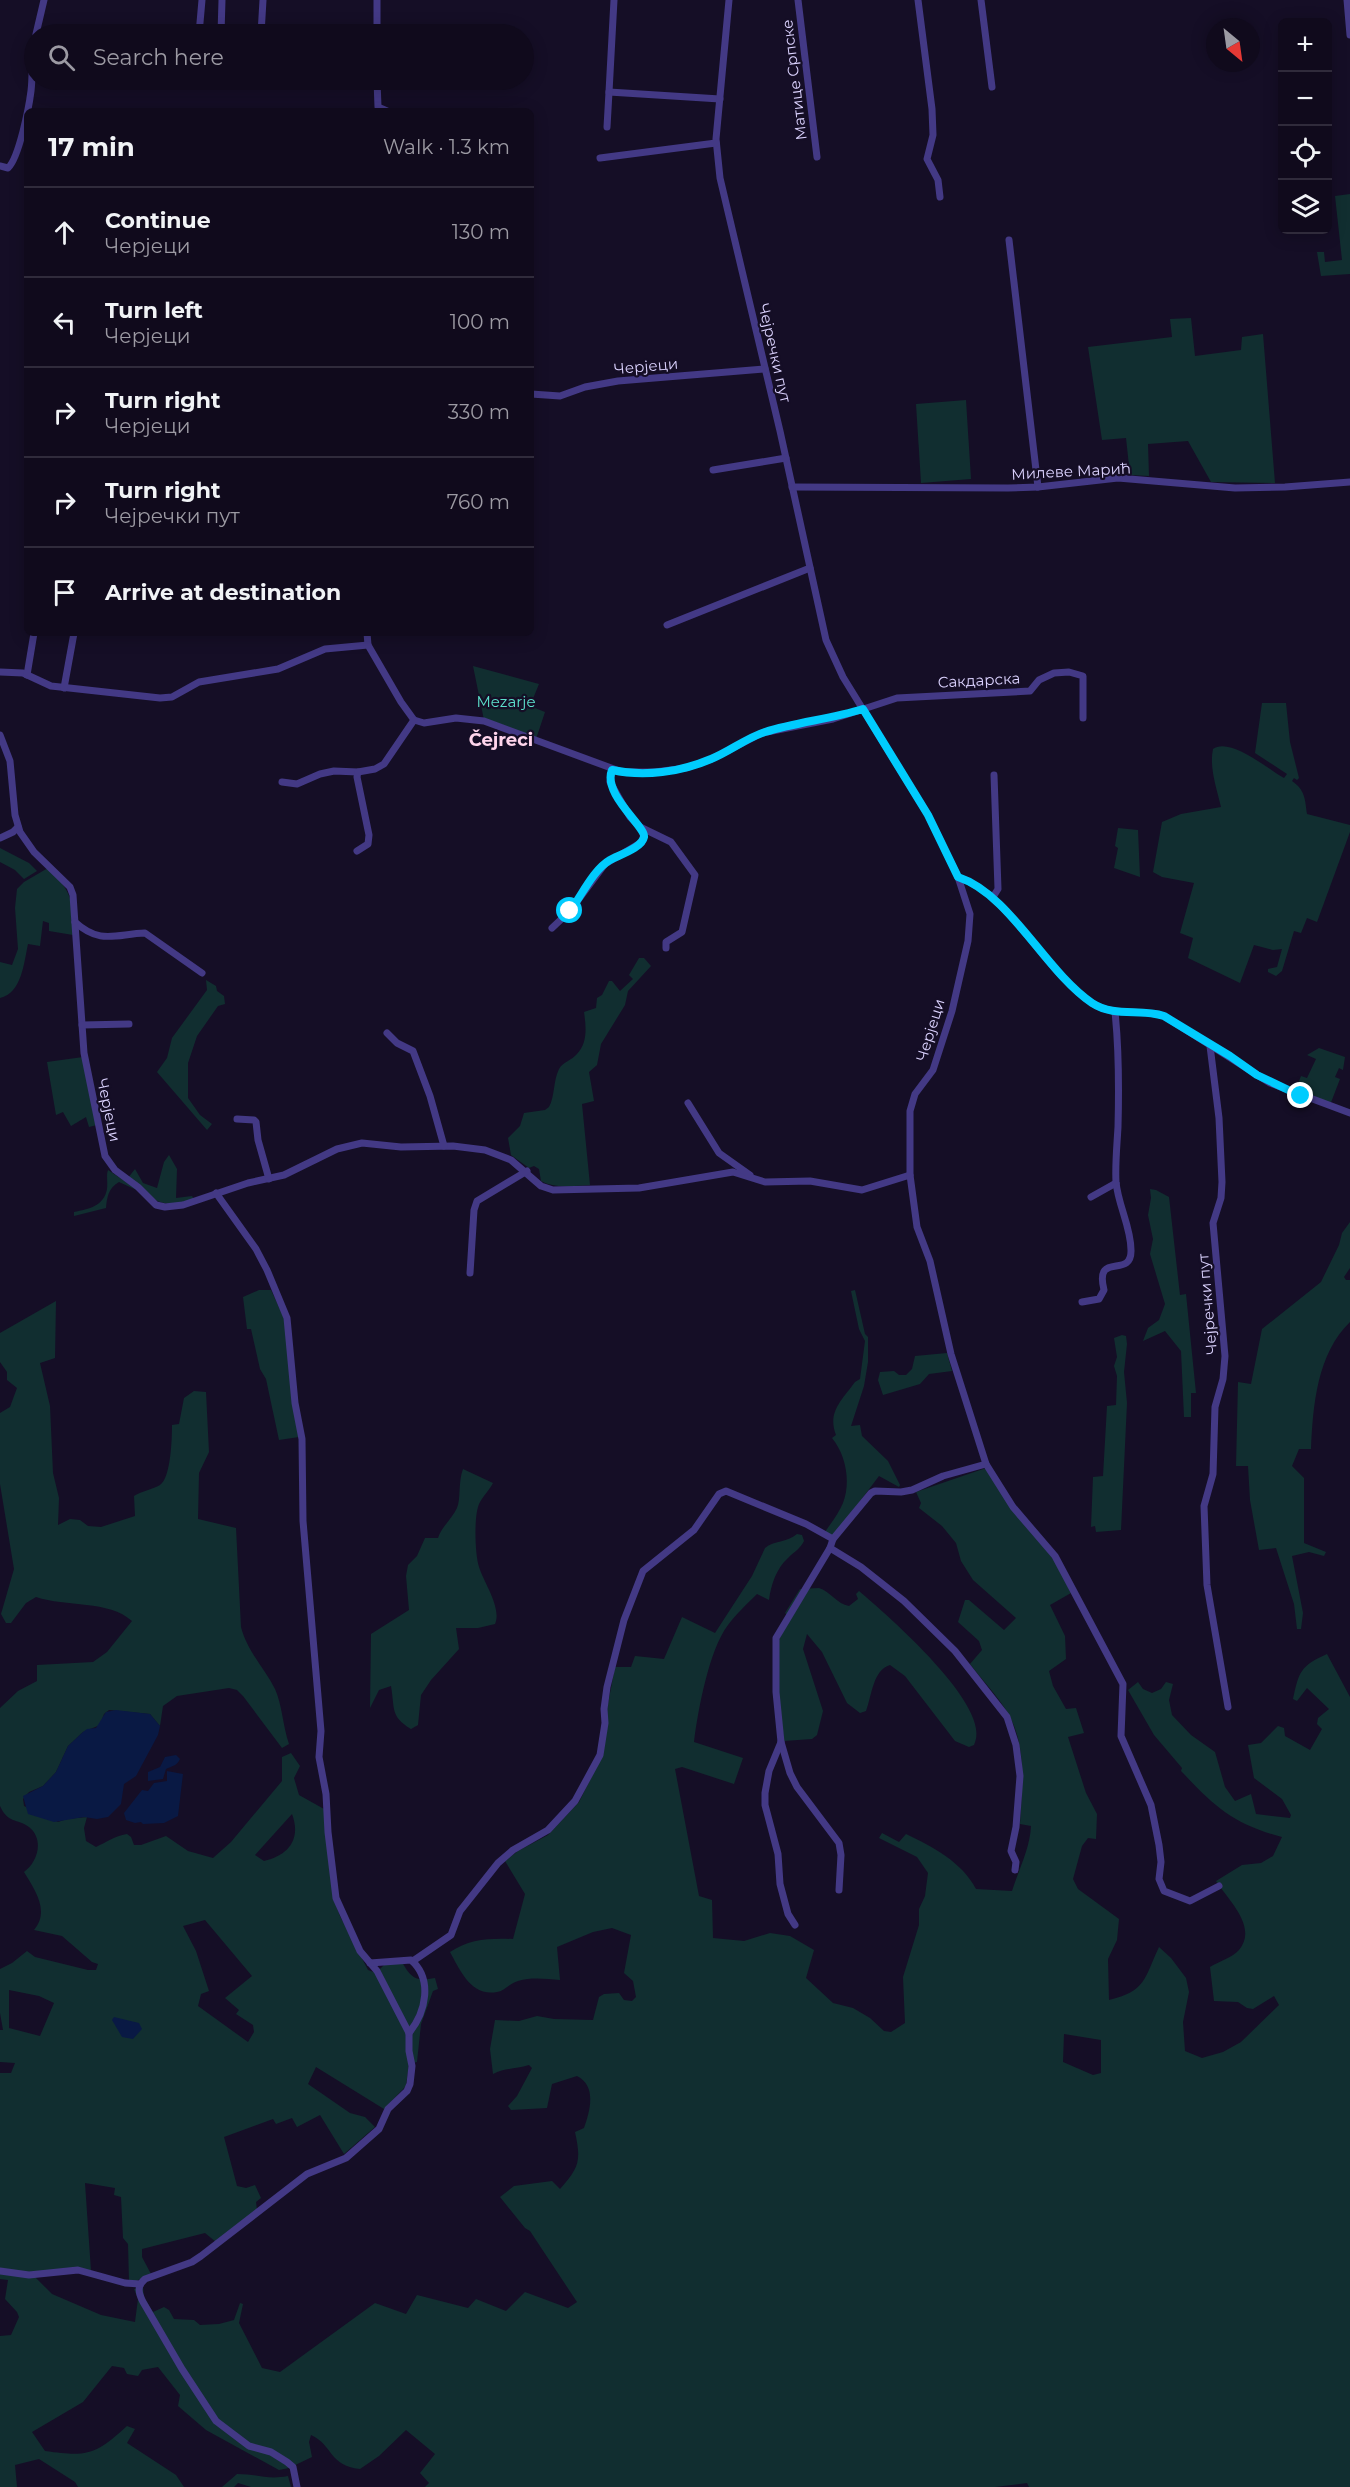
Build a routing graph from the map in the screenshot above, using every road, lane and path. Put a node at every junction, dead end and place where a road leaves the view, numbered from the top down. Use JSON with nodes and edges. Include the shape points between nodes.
{"nodes":[{"id":1,"x":44,"y":0,"type":"edge"},
{"id":2,"x":202,"y":0,"type":"edge"},
{"id":3,"x":222,"y":0,"type":"edge"},
{"id":4,"x":263,"y":0,"type":"edge"},
{"id":5,"x":377,"y":0,"type":"edge"},
{"id":6,"x":614,"y":0,"type":"edge"},
{"id":7,"x":729,"y":0,"type":"edge"},
{"id":8,"x":798,"y":0,"type":"edge"},
{"id":9,"x":918,"y":0,"type":"edge"},
{"id":10,"x":981,"y":0,"type":"edge"},
{"id":11,"x":1347,"y":0,"type":"edge"},
{"id":12,"x":38,"y":24,"type":"edge"},
{"id":13,"x":200,"y":24,"type":"edge"},
{"id":14,"x":221,"y":24,"type":"edge"},
{"id":15,"x":262,"y":24,"type":"edge"},
{"id":16,"x":377,"y":24,"type":"edge"},
{"id":17,"x":1350,"y":35,"type":"edge"},
{"id":18,"x":992,"y":87,"type":"dead end"},
{"id":19,"x":31,"y":90,"type":"edge"},
{"id":20,"x":377,"y":90,"type":"edge"},
{"id":21,"x":609,"y":92,"type":"junction"},
{"id":22,"x":720,"y":99,"type":"junction"},
{"id":23,"x":27,"y":108,"type":"edge"},
{"id":24,"x":380,"y":108,"type":"edge"},
{"id":25,"x":24,"y":121,"type":"edge"},
{"id":26,"x":607,"y":127,"type":"dead end"},
{"id":27,"x":716,"y":143,"type":"junction"},
{"id":28,"x":817,"y":157,"type":"dead end"},
{"id":29,"x":600,"y":158,"type":"dead end"},
{"id":30,"x":0,"y":166,"type":"edge"},
{"id":31,"x":940,"y":197,"type":"dead end"},
{"id":32,"x":1009,"y":240,"type":"dead end"},
{"id":33,"x":765,"y":369,"type":"junction"},
{"id":34,"x":534,"y":394,"type":"edge"},
{"id":35,"x":786,"y":458,"type":"junction"},
{"id":36,"x":712,"y":470,"type":"dead end"},
{"id":37,"x":1350,"y":482,"type":"edge"},
{"id":38,"x":792,"y":486,"type":"junction"},
{"id":39,"x":1038,"y":487,"type":"junction"},
{"id":40,"x":810,"y":568,"type":"junction"},
{"id":41,"x":667,"y":625,"type":"dead end"},
{"id":42,"x":34,"y":636,"type":"edge"},
{"id":43,"x":73,"y":636,"type":"edge"},
{"id":44,"x":367,"y":636,"type":"edge"},
{"id":45,"x":368,"y":645,"type":"junction"},
{"id":46,"x":0,"y":672,"type":"edge"},
{"id":47,"x":27,"y":675,"type":"junction"},
{"id":48,"x":64,"y":688,"type":"junction"},
{"id":49,"x":863,"y":709,"type":"junction"},
{"id":50,"x":1083,"y":718,"type":"dead end"},
{"id":51,"x":414,"y":720,"type":"junction"},
{"id":52,"x":0,"y":735,"type":"edge"},
{"id":53,"x":612,"y":770,"type":"junction"},
{"id":54,"x":358,"y":772,"type":"junction"},
{"id":55,"x":994,"y":775,"type":"dead end"},
{"id":56,"x":282,"y":782,"type":"dead end"},
{"id":57,"x":18,"y":827,"type":"junction"},
{"id":58,"x":640,"y":827,"type":"junction"},
{"id":59,"x":0,"y":838,"type":"edge"},
{"id":60,"x":357,"y":850,"type":"dead end"},
{"id":61,"x":958,"y":877,"type":"junction"},
{"id":62,"x":993,"y":897,"type":"junction"},
{"id":63,"x":75,"y":922,"type":"junction"},
{"id":64,"x":552,"y":928,"type":"dead end"},
{"id":65,"x":666,"y":948,"type":"dead end"},
{"id":66,"x":202,"y":973,"type":"dead end"},
{"id":67,"x":1115,"y":1012,"type":"junction"},
{"id":68,"x":129,"y":1024,"type":"dead end"},
{"id":69,"x":82,"y":1025,"type":"junction"},
{"id":70,"x":387,"y":1033,"type":"dead end"},
{"id":71,"x":1210,"y":1046,"type":"junction"},
{"id":72,"x":688,"y":1103,"type":"dead end"},
{"id":73,"x":1350,"y":1113,"type":"edge"},
{"id":74,"x":237,"y":1119,"type":"dead end"},
{"id":75,"x":444,"y":1146,"type":"junction"},
{"id":76,"x":526,"y":1172,"type":"junction"},
{"id":77,"x":910,"y":1175,"type":"junction"},
{"id":78,"x":269,"y":1179,"type":"junction"},
{"id":79,"x":757,"y":1180,"type":"junction"},
{"id":80,"x":1116,"y":1184,"type":"junction"},
{"id":81,"x":216,"y":1193,"type":"junction"},
{"id":82,"x":1091,"y":1197,"type":"dead end"},
{"id":83,"x":470,"y":1273,"type":"dead end"},
{"id":84,"x":1082,"y":1302,"type":"dead end"},
{"id":85,"x":986,"y":1464,"type":"junction"},
{"id":86,"x":832,"y":1539,"type":"junction"},
{"id":87,"x":830,"y":1548,"type":"junction"},
{"id":88,"x":1228,"y":1707,"type":"dead end"},
{"id":89,"x":781,"y":1742,"type":"junction"},
{"id":90,"x":1015,"y":1870,"type":"dead end"},
{"id":91,"x":1218,"y":1886,"type":"dead end"},
{"id":92,"x":839,"y":1890,"type":"dead end"},
{"id":93,"x":795,"y":1925,"type":"dead end"},
{"id":94,"x":413,"y":1961,"type":"junction"},
{"id":95,"x":384,"y":1962,"type":"junction"},
{"id":96,"x":370,"y":1963,"type":"junction"},
{"id":97,"x":377,"y":1971,"type":"junction"},
{"id":98,"x":410,"y":2033,"type":"junction"},
{"id":99,"x":0,"y":2271,"type":"edge"},
{"id":100,"x":140,"y":2284,"type":"junction"},
{"id":101,"x":297,"y":2487,"type":"edge"}],
"edges":[{"from":1,"to":12,"type":"street"},
{"from":2,"to":13,"type":"street"},
{"from":3,"to":14,"type":"street"},
{"from":4,"to":15,"type":"street"},
{"from":5,"to":16,"type":"street"},
{"from":6,"to":21,"type":"street"},
{"from":7,"to":22,"type":"street","name":"Чејречки пут"},
{"from":8,"to":28,"type":"street","name":"Матице Српске"},
{"from":9,"to":31,"type":"street","via":[[933,135],[927,159],[938,180]]},
{"from":10,"to":18,"type":"street"},
{"from":11,"to":17,"type":"street"},
{"from":19,"to":23,"type":"street"},
{"from":20,"to":24,"type":"street"},
{"from":21,"to":22,"type":"street"},
{"from":21,"to":26,"type":"street"},
{"from":22,"to":27,"type":"street","name":"Чејречки пут"},
{"from":25,"to":30,"type":"street","via":[[12,164]]},
{"from":27,"to":29,"type":"street"},
{"from":27,"to":33,"type":"street","name":"Чејречки пут","via":[[720,177]]},
{"from":32,"to":39,"type":"street"},
{"from":33,"to":34,"type":"street","name":"Черјеци","via":[[618,381],[560,396]]},
{"from":33,"to":35,"type":"street","name":"Чејречки пут"},
{"from":35,"to":36,"type":"street"},
{"from":35,"to":38,"type":"street","name":"Чејречки пут"},
{"from":37,"to":39,"type":"street","name":"Милеве Мaрић","via":[[1245,488],[1118,478]]},
{"from":38,"to":39,"type":"street","name":"Милеве Мaрић"},
{"from":38,"to":40,"type":"street","name":"Чејречки пут"},
{"from":40,"to":41,"type":"street"},
{"from":40,"to":49,"type":"street","name":"Чејречки пут","via":[[826,640]]},
{"from":42,"to":47,"type":"street"},
{"from":43,"to":48,"type":"street"},
{"from":44,"to":45,"type":"street"},
{"from":45,"to":48,"type":"street","via":[[325,649],[278,669],[199,682],[160,699]]},
{"from":45,"to":51,"type":"street"},
{"from":46,"to":47,"type":"street"},
{"from":47,"to":48,"type":"street"},
{"from":49,"to":50,"type":"street","name":"Сакдарска","via":[[897,698],[1030,692],[1041,678],[1069,672],[1083,676]]},
{"from":49,"to":53,"type":"street","via":[[762,733],[686,768],[655,772]]},
{"from":49,"to":61,"type":"street","name":"Чејречки пут","via":[[928,815]]},
{"from":51,"to":53,"type":"street","via":[[484,721]]},
{"from":51,"to":54,"type":"street","via":[[384,764]]},
{"from":52,"to":57,"type":"street","via":[[10,761]]},
{"from":53,"to":58,"type":"street","via":[[609,777],[613,789]]},
{"from":54,"to":56,"type":"street","via":[[334,771],[297,784]]},
{"from":54,"to":60,"type":"street","via":[[369,834],[368,844]]},
{"from":55,"to":62,"type":"street","via":[[998,889]]},
{"from":57,"to":59,"type":"street"},
{"from":57,"to":63,"type":"street","name":"Черјеци","via":[[70,887]]},
{"from":58,"to":64,"type":"street","via":[[644,834],[642,842],[605,864],[570,911]]},
{"from":58,"to":65,"type":"street","via":[[671,842],[695,875],[682,932],[666,942]]},
{"from":61,"to":62,"type":"street"},
{"from":61,"to":77,"type":"street","name":"Черјеци","via":[[969,914],[968,941],[933,1070],[911,1105]]},
{"from":62,"to":67,"type":"street","via":[[1071,985],[1092,1003]]},
{"from":63,"to":66,"type":"street","via":[[101,937],[145,933]]},
{"from":63,"to":69,"type":"street","name":"Черјеци"},
{"from":67,"to":71,"type":"street","via":[[1164,1016]]},
{"from":67,"to":80,"type":"street"},
{"from":68,"to":69,"type":"street"},
{"from":69,"to":81,"type":"street","name":"Черјеци","via":[[89,1085],[109,1165],[160,1206],[183,1205]]},
{"from":70,"to":75,"type":"street","via":[[413,1051]]},
{"from":71,"to":73,"type":"street","via":[[1270,1083]]},
{"from":71,"to":88,"type":"street","name":"Чејречки пут","via":[[1222,1182],[1213,1223],[1225,1356],[1215,1407],[1214,1474],[1204,1506],[1207,1585]]},
{"from":72,"to":79,"type":"street","via":[[719,1153]]},
{"from":74,"to":78,"type":"street","via":[[256,1122]]},
{"from":75,"to":76,"type":"street","name":"Черјеци","via":[[485,1150],[507,1158]]},
{"from":75,"to":78,"type":"street","name":"Черјеци","via":[[350,1145]]},
{"from":76,"to":79,"type":"street","name":"Черјеци","via":[[542,1186],[559,1190],[639,1188],[726,1172]]},
{"from":76,"to":83,"type":"street","via":[[477,1201]]},
{"from":77,"to":79,"type":"street","name":"Черјеци","via":[[862,1190],[810,1181]]},
{"from":77,"to":85,"type":"street","via":[[916,1227],[930,1262],[951,1354]]},
{"from":78,"to":81,"type":"street","name":"Черјеци"},
{"from":80,"to":82,"type":"street"},
{"from":80,"to":84,"type":"street","via":[[1131,1257],[1127,1263],[1102,1273],[1104,1290],[1100,1299]]},
{"from":81,"to":96,"type":"street","via":[[256,1249],[287,1318],[302,1439],[303,1521],[321,1731],[319,1757],[334,1884],[342,1914]]},
{"from":85,"to":86,"type":"street","via":[[901,1492],[875,1491]]},
{"from":85,"to":91,"type":"street","via":[[1013,1507],[1056,1556],[1123,1684],[1121,1736],[1151,1805],[1161,1862],[1159,1880],[1164,1892],[1190,1901]]},
{"from":86,"to":87,"type":"street"},
{"from":86,"to":94,"type":"street","via":[[734,1493],[718,1494],[694,1530],[643,1571],[624,1620],[607,1687],[600,1755],[575,1801],[548,1830],[498,1863],[460,1911],[451,1935]]},
{"from":87,"to":89,"type":"street","via":[[776,1638]]},
{"from":87,"to":90,"type":"street","via":[[904,1601],[956,1651],[1006,1717],[1016,1745],[1020,1776],[1011,1851]]},
{"from":89,"to":92,"type":"street","via":[[797,1786],[838,1843]]},
{"from":89,"to":93,"type":"street","via":[[769,1771],[765,1805],[778,1854],[780,1884]]},
{"from":94,"to":95,"type":"street"},
{"from":94,"to":98,"type":"street","via":[[426,1987],[418,2020]]},
{"from":95,"to":96,"type":"street"},
{"from":95,"to":97,"type":"street"},
{"from":96,"to":97,"type":"street"},
{"from":97,"to":98,"type":"street"},
{"from":98,"to":100,"type":"street","via":[[410,2084],[388,2109],[372,2136],[342,2160],[307,2174],[192,2262]]},
{"from":99,"to":100,"type":"street","via":[[29,2275],[78,2270]]},
{"from":100,"to":101,"type":"street","via":[[143,2302],[216,2421],[249,2446],[271,2452],[287,2462],[293,2467]]}]}
